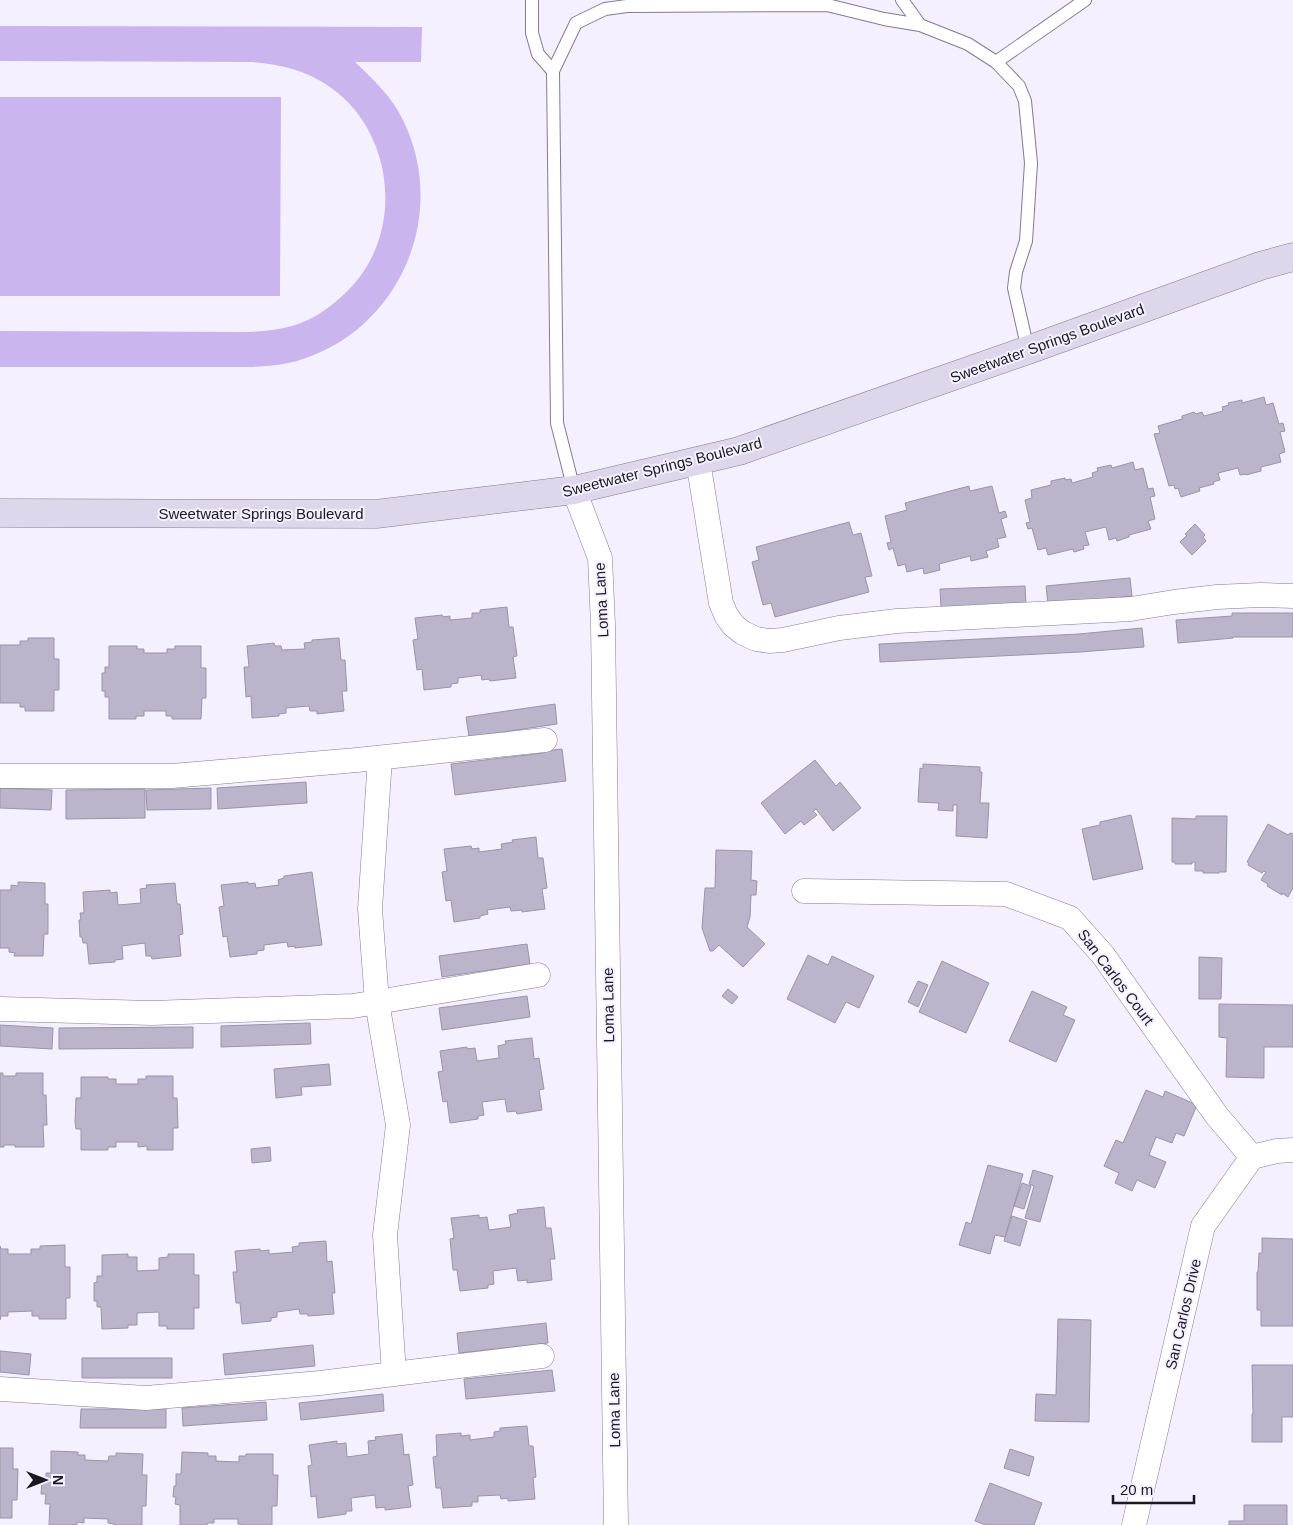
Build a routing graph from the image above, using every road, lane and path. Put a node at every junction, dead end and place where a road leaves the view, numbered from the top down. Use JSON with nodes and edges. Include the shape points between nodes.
{"nodes":[{"id":1,"x":532,"y":0,"type":"edge"},
{"id":2,"x":902,"y":0,"type":"edge"},
{"id":3,"x":1085,"y":0,"type":"edge"},
{"id":4,"x":831,"y":2,"type":"edge"},
{"id":5,"x":920,"y":25,"type":"junction"},
{"id":6,"x":996,"y":62,"type":"junction"},
{"id":7,"x":553,"y":71,"type":"junction"},
{"id":8,"x":1293,"y":257,"type":"edge"},
{"id":9,"x":1028,"y":350,"type":"junction"},
{"id":10,"x":698,"y":461,"type":"junction"},
{"id":11,"x":574,"y":490,"type":"junction"},
{"id":12,"x":0,"y":513,"type":"edge"},
{"id":13,"x":1293,"y":596,"type":"edge"},
{"id":14,"x":545,"y":740,"type":"dead end"},
{"id":15,"x":380,"y":758,"type":"junction"},
{"id":16,"x":0,"y":776,"type":"edge"},
{"id":17,"x":804,"y":891,"type":"dead end"},
{"id":18,"x":538,"y":975,"type":"dead end"},
{"id":19,"x":377,"y":1002,"type":"junction"},
{"id":20,"x":0,"y":1008,"type":"edge"},
{"id":21,"x":1293,"y":1150,"type":"edge"},
{"id":22,"x":1252,"y":1157,"type":"junction"},
{"id":23,"x":542,"y":1356,"type":"dead end"},
{"id":24,"x":394,"y":1374,"type":"junction"},
{"id":25,"x":0,"y":1389,"type":"edge"},
{"id":26,"x":616,"y":1525,"type":"edge"},
{"id":27,"x":1134,"y":1525,"type":"edge"}],
"edges":[{"from":1,"to":7,"type":"lane","via":[[532,33],[538,54]]},
{"from":2,"to":5,"type":"lane"},
{"from":3,"to":6,"type":"lane"},
{"from":4,"to":5,"type":"lane","via":[[884,19]]},
{"from":4,"to":7,"type":"lane","via":[[605,9],[576,23]]},
{"from":5,"to":6,"type":"lane","via":[[968,44]]},
{"from":6,"to":9,"type":"lane","via":[[1019,86],[1025,101],[1031,163],[1026,241],[1014,288]]},
{"from":7,"to":11,"type":"lane","via":[[557,423]]},
{"from":8,"to":9,"type":"main road","name":"Sweetwater Springs Boulevard"},
{"from":9,"to":10,"type":"main road","name":"Sweetwater Springs Boulevard","via":[[739,451]]},
{"from":10,"to":11,"type":"main road","name":"Sweetwater Springs Boulevard"},
{"from":10,"to":13,"type":"street","via":[[721,604],[733,624],[756,639],[783,640],[839,628],[897,621],[1131,609],[1217,597]]},
{"from":11,"to":12,"type":"main road","name":"Sweetwater Springs Boulevard","via":[[376,514]]},
{"from":11,"to":26,"type":"street","name":"Loma Lane","via":[[600,558]]},
{"from":14,"to":15,"type":"street"},
{"from":15,"to":16,"type":"street","via":[[172,776]]},
{"from":15,"to":19,"type":"street","via":[[370,909]]},
{"from":17,"to":22,"type":"street","name":"San Carlos Court","via":[[1006,894],[1070,918],[1103,954],[1217,1116]]},
{"from":18,"to":19,"type":"street"},
{"from":19,"to":20,"type":"street","via":[[353,1006],[152,1013]]},
{"from":19,"to":24,"type":"street","via":[[398,1125],[385,1235]]},
{"from":21,"to":22,"type":"street"},
{"from":22,"to":27,"type":"street","name":"San Carlos Drive","via":[[1203,1226]]},
{"from":23,"to":24,"type":"street"},
{"from":24,"to":25,"type":"street","via":[[146,1398]]}]}
